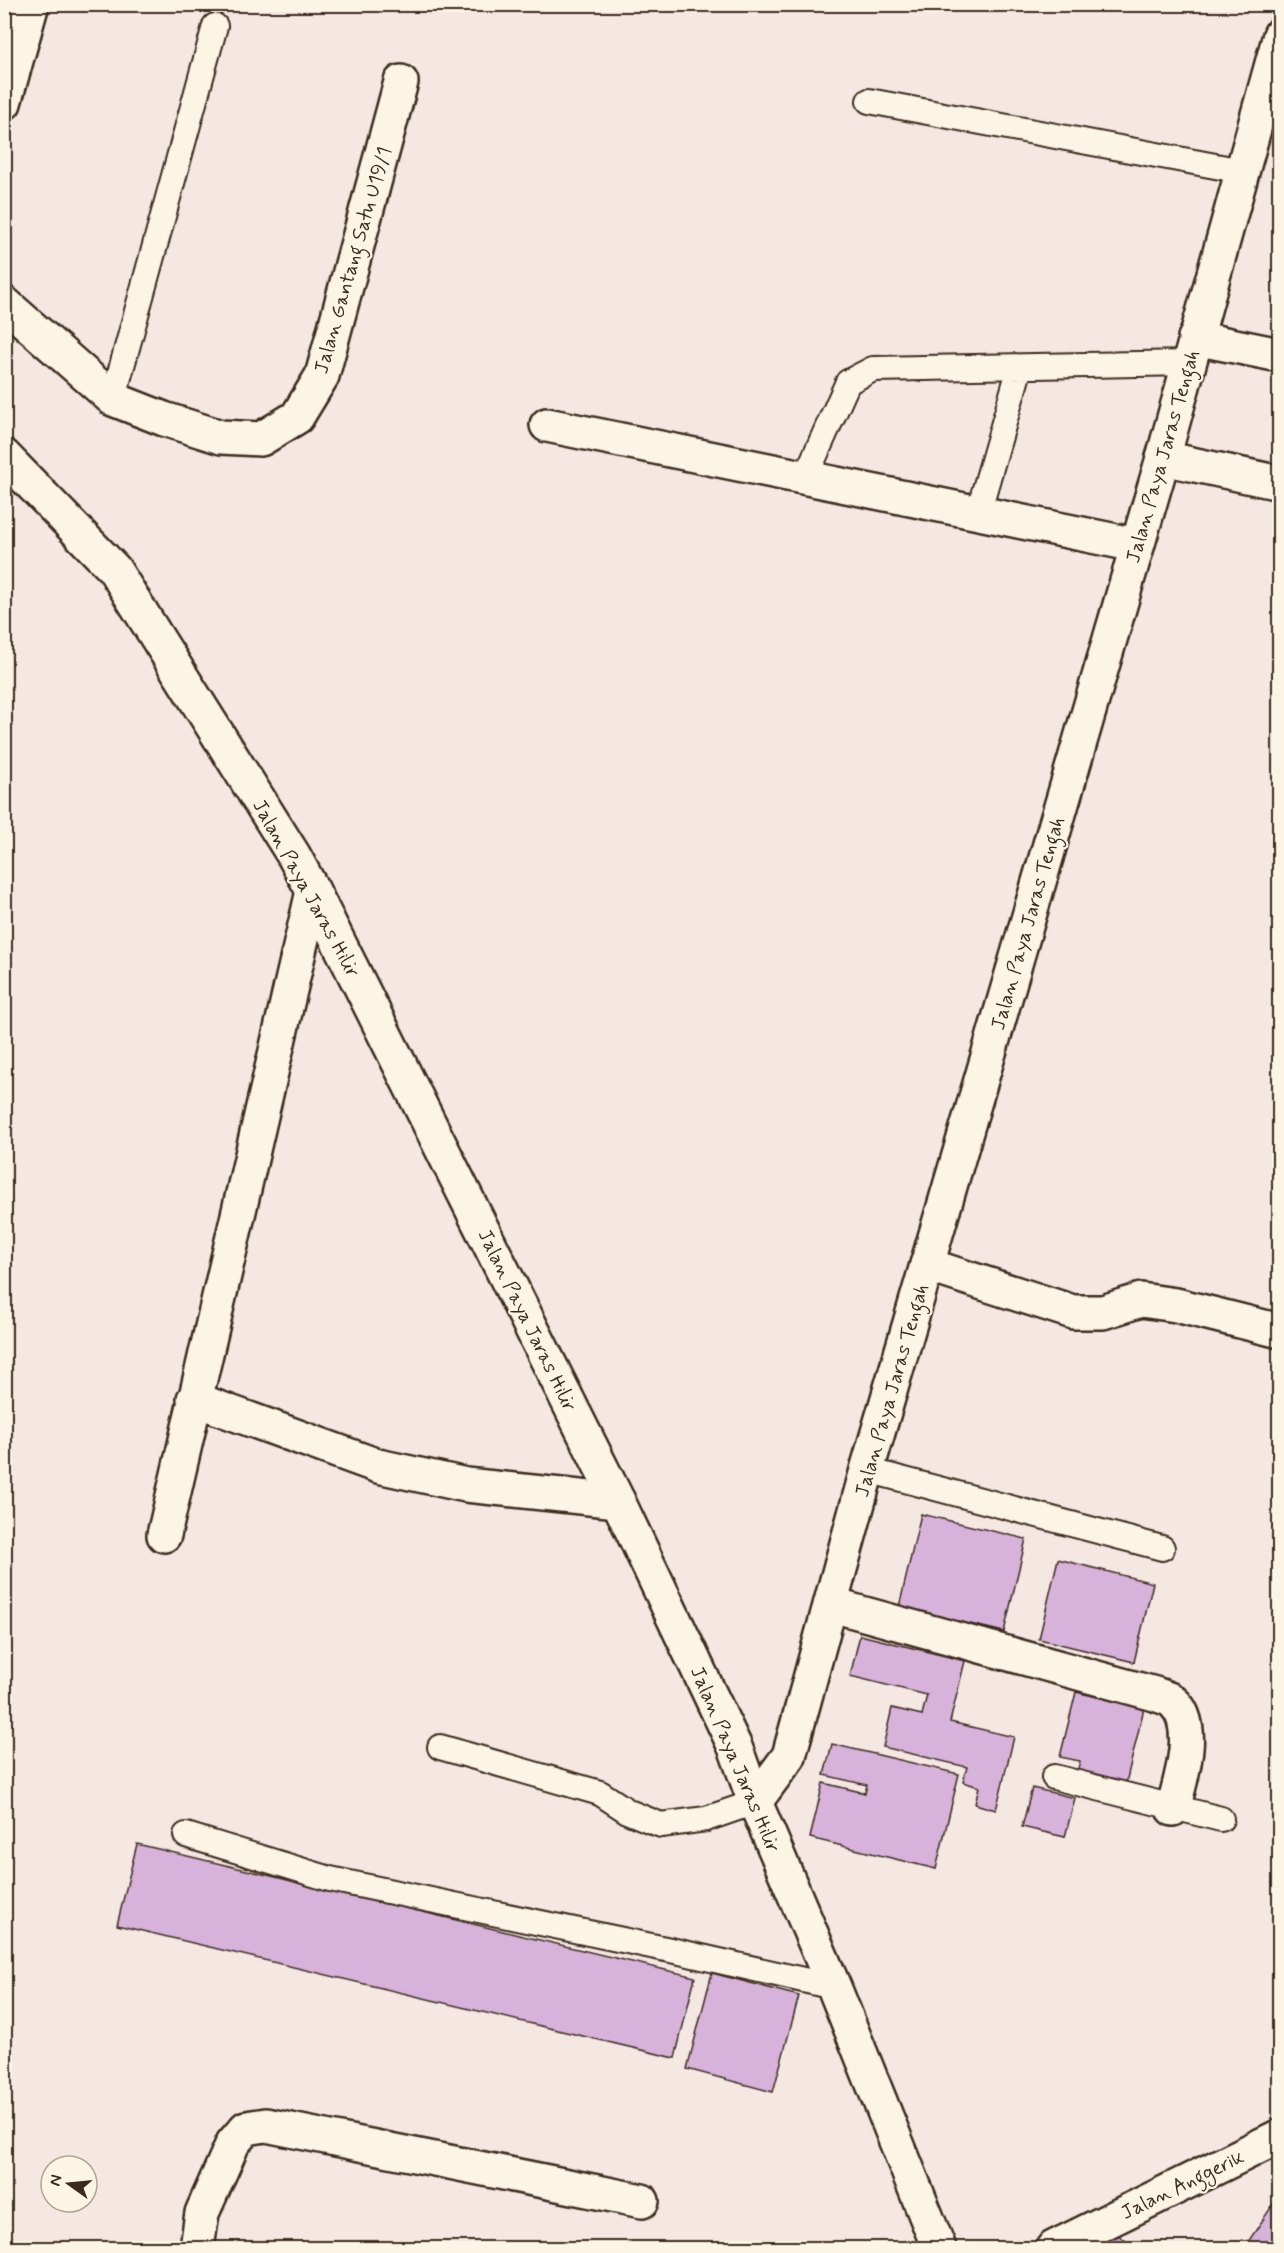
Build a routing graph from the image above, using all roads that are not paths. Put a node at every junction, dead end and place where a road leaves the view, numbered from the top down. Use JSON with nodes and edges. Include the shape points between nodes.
{"nodes":[{"id":1,"x":32,"y":4,"type":"edge"},
{"id":2,"x":215,"y":26,"type":"dead end"},
{"id":3,"x":1280,"y":34,"type":"edge"},
{"id":4,"x":401,"y":82,"type":"dead end"},
{"id":5,"x":869,"y":101,"type":"dead end"},
{"id":6,"x":4,"y":103,"type":"edge"},
{"id":7,"x":1242,"y":171,"type":"junction"},
{"id":8,"x":4,"y":303,"type":"edge"},
{"id":9,"x":1192,"y":351,"type":"junction"},
{"id":10,"x":1280,"y":355,"type":"edge"},
{"id":11,"x":1020,"y":367,"type":"junction"},
{"id":12,"x":113,"y":399,"type":"junction"},
{"id":13,"x":547,"y":425,"type":"dead end"},
{"id":14,"x":4,"y":456,"type":"edge"},
{"id":15,"x":1163,"y":458,"type":"junction"},
{"id":16,"x":805,"y":478,"type":"junction"},
{"id":17,"x":1280,"y":483,"type":"edge"},
{"id":18,"x":978,"y":513,"type":"junction"},
{"id":19,"x":1136,"y":545,"type":"junction"},
{"id":20,"x":313,"y":891,"type":"junction"},
{"id":21,"x":927,"y":1265,"type":"junction"},
{"id":22,"x":1280,"y":1332,"type":"edge"},
{"id":23,"x":194,"y":1399,"type":"junction"},
{"id":24,"x":867,"y":1470,"type":"junction"},
{"id":25,"x":618,"y":1501,"type":"junction"},
{"id":26,"x":164,"y":1535,"type":"dead end"},
{"id":27,"x":1162,"y":1548,"type":"dead end"},
{"id":28,"x":832,"y":1605,"type":"junction"},
{"id":29,"x":440,"y":1747,"type":"dead end"},
{"id":30,"x":1054,"y":1778,"type":"dead end"},
{"id":31,"x":755,"y":1802,"type":"junction"},
{"id":32,"x":1173,"y":1809,"type":"junction"},
{"id":33,"x":1221,"y":1819,"type":"dead end"},
{"id":34,"x":186,"y":1834,"type":"dead end"},
{"id":35,"x":834,"y":1987,"type":"junction"},
{"id":36,"x":1280,"y":2136,"type":"edge"},
{"id":37,"x":642,"y":2201,"type":"dead end"},
{"id":38,"x":197,"y":2248,"type":"edge"},
{"id":39,"x":939,"y":2248,"type":"edge"},
{"id":40,"x":1053,"y":2248,"type":"edge"}],
"edges":[{"from":1,"to":6,"type":"street"},
{"from":2,"to":12,"type":"lane"},
{"from":3,"to":7,"type":"street","name":"Jalan Paya Jaras Tengah"},
{"from":4,"to":12,"type":"street","name":"Jalan Gantang Satu U19/1","via":[[322,376],[297,417],[261,439],[220,437]]},
{"from":5,"to":7,"type":"lane"},
{"from":7,"to":9,"type":"street","name":"Jalan Paya Jaras Tengah"},
{"from":8,"to":12,"type":"street","name":"Jalan Gantang Satu U19/1"},
{"from":9,"to":10,"type":"street"},
{"from":9,"to":11,"type":"lane"},
{"from":9,"to":15,"type":"street","name":"Jalan Paya Jaras Tengah"},
{"from":11,"to":16,"type":"lane","via":[[873,369],[848,382]]},
{"from":11,"to":18,"type":"lane"},
{"from":13,"to":16,"type":"street"},
{"from":14,"to":20,"type":"street","name":"Jalan Paya Jaras Hilir","via":[[114,569]]},
{"from":15,"to":17,"type":"street"},
{"from":15,"to":19,"type":"street","name":"Jalan Paya Jaras Tengah"},
{"from":16,"to":18,"type":"street"},
{"from":18,"to":19,"type":"street"},
{"from":19,"to":21,"type":"street","name":"Jalan Paya Jaras Tengah"},
{"from":20,"to":23,"type":"street"},
{"from":20,"to":25,"type":"street","name":"Jalan Paya Jaras Hilir"},
{"from":21,"to":22,"type":"street","via":[[1073,1312],[1103,1312],[1141,1300]]},
{"from":21,"to":24,"type":"street","name":"Jalan Paya Jaras Tengah"},
{"from":23,"to":25,"type":"street","via":[[378,1466],[466,1485]]},
{"from":23,"to":26,"type":"street"},
{"from":24,"to":27,"type":"lane"},
{"from":24,"to":28,"type":"street","name":"Jalan Paya Jaras Tengah"},
{"from":25,"to":31,"type":"street","name":"Jalan Paya Jaras Hilir","via":[[735,1747]]},
{"from":28,"to":31,"type":"street","name":"Jalan Paya Jaras Tengah","via":[[789,1756]]},
{"from":28,"to":32,"type":"street","via":[[1173,1702],[1188,1737]]},
{"from":29,"to":31,"type":"lane","via":[[600,1793],[629,1812],[661,1825],[705,1820]]},
{"from":30,"to":32,"type":"lane"},
{"from":31,"to":35,"type":"street","name":"Jalan Paya Jaras Hilir"},
{"from":32,"to":33,"type":"lane"},
{"from":34,"to":35,"type":"lane","via":[[330,1880]]},
{"from":35,"to":39,"type":"street","name":"Jalan Paya Jaras Hilir"},
{"from":36,"to":40,"type":"street","name":"Jalan Anggerik"},
{"from":37,"to":38,"type":"street","via":[[266,2125],[246,2128],[233,2143],[202,2213]]}]}
